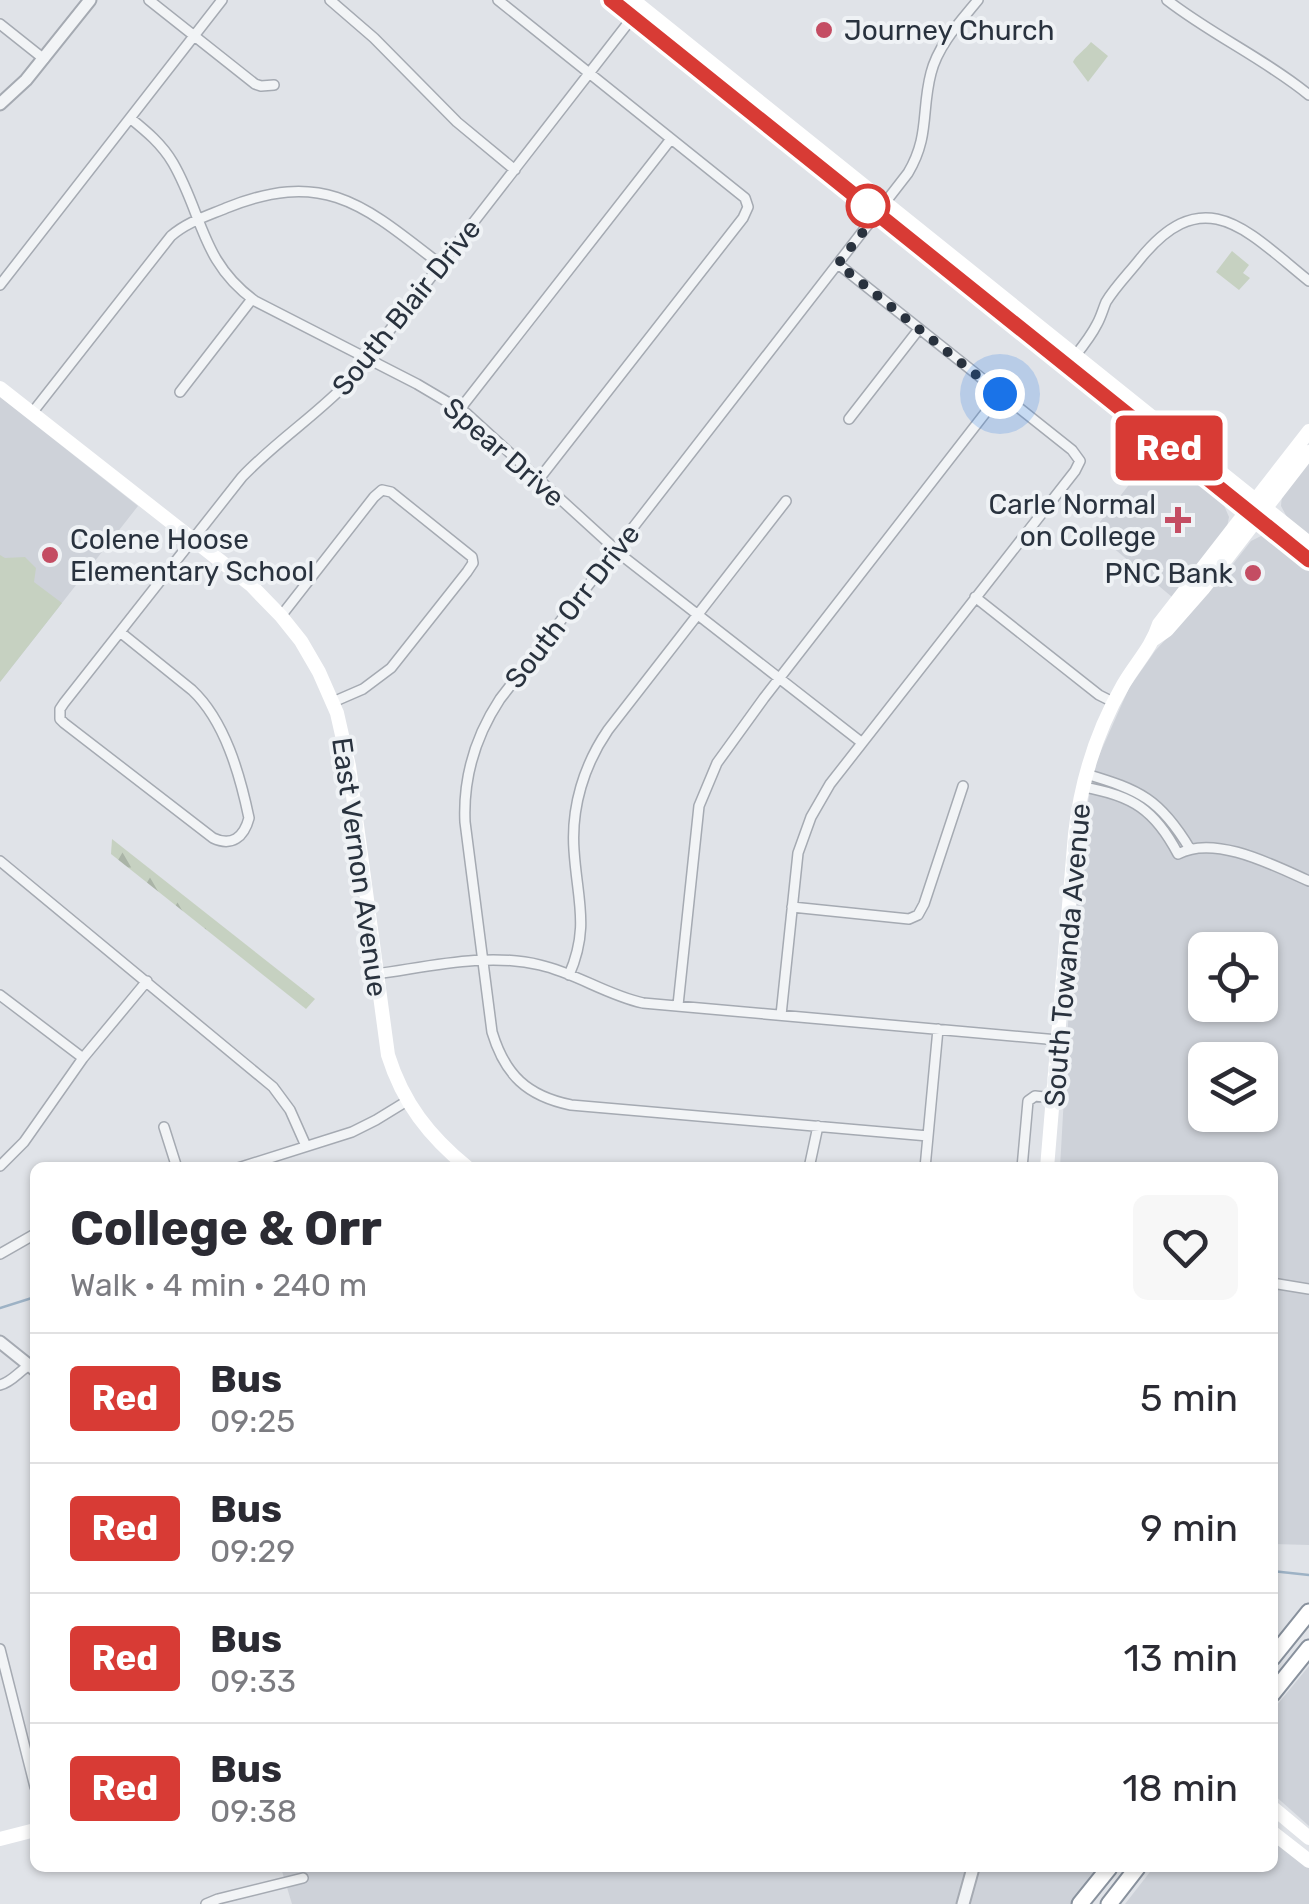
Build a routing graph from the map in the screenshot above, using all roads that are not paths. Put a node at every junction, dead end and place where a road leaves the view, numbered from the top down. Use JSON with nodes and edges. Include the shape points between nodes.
{"nodes":[{"id":1,"x":90,"y":0,"type":"edge"},
{"id":2,"x":149,"y":0,"type":"edge"},
{"id":3,"x":222,"y":0,"type":"edge"},
{"id":4,"x":330,"y":0,"type":"edge"},
{"id":5,"x":498,"y":0,"type":"edge"},
{"id":6,"x":611,"y":0,"type":"edge"},
{"id":7,"x":978,"y":0,"type":"edge"},
{"id":8,"x":1167,"y":0,"type":"edge"},
{"id":9,"x":638,"y":6,"type":"edge"},
{"id":10,"x":0,"y":24,"type":"edge"},
{"id":11,"x":194,"y":36,"type":"junction"},
{"id":12,"x":44,"y":59,"type":"junction"},
{"id":13,"x":590,"y":74,"type":"junction"},
{"id":14,"x":274,"y":86,"type":"dead end"},
{"id":15,"x":1309,"y":95,"type":"edge"},
{"id":16,"x":0,"y":104,"type":"edge"},
{"id":17,"x":130,"y":118,"type":"junction"},
{"id":18,"x":671,"y":139,"type":"junction"},
{"id":19,"x":515,"y":170,"type":"junction"},
{"id":20,"x":882,"y":208,"type":"junction"},
{"id":21,"x":197,"y":220,"type":"junction"},
{"id":22,"x":838,"y":264,"type":"junction"},
{"id":23,"x":441,"y":265,"type":"junction"},
{"id":24,"x":1309,"y":281,"type":"edge"},
{"id":25,"x":0,"y":285,"type":"edge"},
{"id":26,"x":252,"y":299,"type":"junction"},
{"id":27,"x":919,"y":329,"type":"junction"},
{"id":28,"x":368,"y":359,"type":"junction"},
{"id":29,"x":1071,"y":360,"type":"junction"},
{"id":30,"x":0,"y":388,"type":"edge"},
{"id":31,"x":180,"y":392,"type":"dead end"},
{"id":32,"x":1000,"y":394,"type":"junction"},
{"id":33,"x":460,"y":409,"type":"junction"},
{"id":34,"x":32,"y":413,"type":"junction"},
{"id":35,"x":849,"y":419,"type":"dead end"},
{"id":36,"x":1309,"y":430,"type":"edge"},
{"id":37,"x":1309,"y":452,"type":"edge"},
{"id":38,"x":539,"y":479,"type":"junction"},
{"id":39,"x":786,"y":501,"type":"dead end"},
{"id":40,"x":1256,"y":509,"type":"junction"},
{"id":41,"x":193,"y":538,"type":"junction"},
{"id":42,"x":1309,"y":543,"type":"edge"},
{"id":43,"x":616,"y":550,"type":"junction"},
{"id":44,"x":1309,"y":560,"type":"edge"},
{"id":45,"x":974,"y":598,"type":"junction"},
{"id":46,"x":697,"y":614,"type":"junction"},
{"id":47,"x":281,"y":616,"type":"junction"},
{"id":48,"x":120,"y":632,"type":"junction"},
{"id":49,"x":779,"y":678,"type":"junction"},
{"id":50,"x":333,"y":702,"type":"junction"},
{"id":51,"x":1113,"y":702,"type":"junction"},
{"id":52,"x":861,"y":742,"type":"junction"},
{"id":53,"x":1084,"y":780,"type":"junction"},
{"id":54,"x":962,"y":786,"type":"dead end"},
{"id":55,"x":1190,"y":850,"type":"junction"},
{"id":56,"x":0,"y":861,"type":"edge"},
{"id":57,"x":1309,"y":881,"type":"edge"},
{"id":58,"x":792,"y":908,"type":"junction"},
{"id":59,"x":482,"y":962,"type":"junction"},
{"id":60,"x":376,"y":974,"type":"junction"},
{"id":61,"x":570,"y":975,"type":"junction"},
{"id":62,"x":146,"y":981,"type":"junction"},
{"id":63,"x":0,"y":995,"type":"edge"},
{"id":64,"x":678,"y":1005,"type":"junction"},
{"id":65,"x":782,"y":1015,"type":"junction"},
{"id":66,"x":938,"y":1028,"type":"junction"},
{"id":67,"x":1058,"y":1040,"type":"junction"},
{"id":68,"x":83,"y":1058,"type":"junction"},
{"id":69,"x":1053,"y":1098,"type":"junction"},
{"id":70,"x":407,"y":1101,"type":"junction"},
{"id":71,"x":818,"y":1126,"type":"junction"},
{"id":72,"x":164,"y":1127,"type":"dead end"},
{"id":73,"x":928,"y":1136,"type":"junction"},
{"id":74,"x":306,"y":1146,"type":"junction"},
{"id":75,"x":175,"y":1162,"type":"edge"},
{"id":76,"x":257,"y":1162,"type":"edge"},
{"id":77,"x":461,"y":1162,"type":"edge"},
{"id":78,"x":810,"y":1162,"type":"edge"},
{"id":79,"x":926,"y":1162,"type":"edge"},
{"id":80,"x":1023,"y":1162,"type":"edge"},
{"id":81,"x":1048,"y":1162,"type":"edge"},
{"id":82,"x":0,"y":1166,"type":"edge"},
{"id":83,"x":30,"y":1237,"type":"edge"},
{"id":84,"x":0,"y":1254,"type":"edge"},
{"id":85,"x":1278,"y":1285,"type":"edge"},
{"id":86,"x":1309,"y":1289,"type":"edge"},
{"id":87,"x":0,"y":1342,"type":"edge"},
{"id":88,"x":30,"y":1364,"type":"edge"},
{"id":89,"x":30,"y":1368,"type":"edge"},
{"id":90,"x":0,"y":1385,"type":"edge"},
{"id":91,"x":1309,"y":1612,"type":"edge"},
{"id":92,"x":1309,"y":1648,"type":"edge"},
{"id":93,"x":0,"y":1650,"type":"edge"},
{"id":94,"x":1278,"y":1651,"type":"edge"},
{"id":95,"x":1278,"y":1687,"type":"edge"},
{"id":96,"x":30,"y":1768,"type":"edge"},
{"id":97,"x":1278,"y":1812,"type":"edge"},
{"id":98,"x":30,"y":1831,"type":"edge"},
{"id":99,"x":1278,"y":1837,"type":"edge"},
{"id":100,"x":1309,"y":1838,"type":"edge"},
{"id":101,"x":0,"y":1839,"type":"edge"},
{"id":102,"x":1309,"y":1861,"type":"edge"},
{"id":103,"x":972,"y":1872,"type":"edge"},
{"id":104,"x":1106,"y":1872,"type":"edge"},
{"id":105,"x":1134,"y":1872,"type":"edge"},
{"id":106,"x":303,"y":1878,"type":"dead end"},
{"id":107,"x":206,"y":1904,"type":"edge"},
{"id":108,"x":963,"y":1904,"type":"edge"},
{"id":109,"x":1080,"y":1904,"type":"edge"},
{"id":110,"x":1108,"y":1904,"type":"edge"}],
"edges":[{"from":1,"to":12,"type":"street"},
{"from":2,"to":11,"type":"street"},
{"from":3,"to":11,"type":"street"},
{"from":4,"to":19,"type":"street"},
{"from":5,"to":13,"type":"street"},
{"from":6,"to":9,"type":"main road"},
{"from":7,"to":20,"type":"street","name":"South Orr Drive","via":[[936,59],[920,150]]},
{"from":8,"to":15,"type":"street"},
{"from":9,"to":13,"type":"street","name":"South Blair Drive"},
{"from":9,"to":20,"type":"main road"},
{"from":10,"to":12,"type":"street"},
{"from":11,"to":14,"type":"street","via":[[256,84]]},
{"from":11,"to":17,"type":"street"},
{"from":12,"to":16,"type":"street"},
{"from":13,"to":18,"type":"street"},
{"from":13,"to":19,"type":"street","name":"South Blair Drive"},
{"from":17,"to":21,"type":"street","name":"Spear Drive","via":[[171,160]]},
{"from":17,"to":25,"type":"street"},
{"from":18,"to":33,"type":"street"},
{"from":18,"to":38,"type":"street","via":[[745,198],[743,218]]},
{"from":19,"to":23,"type":"street","name":"South Blair Drive"},
{"from":20,"to":22,"type":"street","name":"South Orr Drive"},
{"from":20,"to":29,"type":"main road"},
{"from":21,"to":23,"type":"street","via":[[258,196],[314,191],[374,214]]},
{"from":21,"to":26,"type":"street","name":"Spear Drive","via":[[217,263]]},
{"from":21,"to":34,"type":"street","via":[[167,240]]},
{"from":22,"to":27,"type":"street"},
{"from":22,"to":43,"type":"street","name":"South Orr Drive"},
{"from":23,"to":28,"type":"street","name":"South Blair Drive"},
{"from":24,"to":29,"type":"street","via":[[1238,227],[1192,218],[1153,244],[1107,300]]},
{"from":26,"to":28,"type":"street","name":"Spear Drive"},
{"from":26,"to":31,"type":"street"},
{"from":27,"to":32,"type":"street"},
{"from":27,"to":35,"type":"street"},
{"from":28,"to":33,"type":"street","name":"Spear Drive"},
{"from":28,"to":41,"type":"street","name":"South Blair Drive","via":[[329,402],[258,460]]},
{"from":29,"to":40,"type":"main road"},
{"from":30,"to":34,"type":"main road","name":"East Vernon Avenue"},
{"from":32,"to":45,"type":"street","via":[[1080,461]]},
{"from":32,"to":49,"type":"street"},
{"from":33,"to":38,"type":"street","name":"Spear Drive"},
{"from":34,"to":41,"type":"main road","name":"East Vernon Avenue"},
{"from":36,"to":40,"type":"main road"},
{"from":37,"to":40,"type":"main road"},
{"from":38,"to":43,"type":"street","name":"Spear Drive"},
{"from":39,"to":46,"type":"street"},
{"from":40,"to":42,"type":"main road"},
{"from":40,"to":44,"type":"main road"},
{"from":40,"to":51,"type":"main road","name":"South Towanda Avenue"},
{"from":41,"to":47,"type":"main road","name":"East Vernon Avenue"},
{"from":41,"to":48,"type":"street","name":"South Blair Drive"},
{"from":43,"to":46,"type":"street","name":"Spear Drive"},
{"from":43,"to":59,"type":"street","name":"South Orr Drive","via":[[500,699],[474,751],[464,810]]},
{"from":45,"to":51,"type":"street"},
{"from":45,"to":52,"type":"street"},
{"from":46,"to":49,"type":"street","name":"Spear Drive"},
{"from":46,"to":61,"type":"street","via":[[608,730],[584,778],[574,842],[582,925]]},
{"from":47,"to":50,"type":"main road","name":"East Vernon Avenue"},
{"from":47,"to":50,"type":"street","via":[[384,490],[470,554],[470,568],[391,668]]},
{"from":48,"to":48,"type":"street","name":"South Blair Drive","via":[[203,700],[220,725],[249,818],[234,841],[213,838],[59,714]]},
{"from":49,"to":52,"type":"street","name":"Spear Drive"},
{"from":49,"to":64,"type":"street","via":[[723,753],[699,806]]},
{"from":50,"to":60,"type":"main road","name":"East Vernon Avenue","via":[[349,766]]},
{"from":51,"to":53,"type":"main road","name":"South Towanda Avenue"},
{"from":52,"to":58,"type":"street","via":[[806,828]]},
{"from":53,"to":55,"type":"street","via":[[1127,787],[1157,805]]},
{"from":53,"to":55,"type":"street","via":[[1143,808],[1178,854]]},
{"from":53,"to":67,"type":"main road","name":"South Towanda Avenue"},
{"from":54,"to":58,"type":"street","via":[[914,919]]},
{"from":55,"to":57,"type":"street","via":[[1238,853]]},
{"from":56,"to":62,"type":"street"},
{"from":58,"to":65,"type":"street"},
{"from":59,"to":60,"type":"street"},
{"from":59,"to":61,"type":"street","via":[[511,960]]},
{"from":59,"to":71,"type":"street","name":"South Orr Drive","via":[[499,1054],[535,1093],[571,1104]]},
{"from":60,"to":70,"type":"main road","name":"East Vernon Avenue","via":[[388,1055]]},
{"from":61,"to":64,"type":"street","via":[[631,1000]]},
{"from":62,"to":68,"type":"street"},
{"from":62,"to":74,"type":"street","via":[[273,1087]]},
{"from":63,"to":68,"type":"street"},
{"from":64,"to":65,"type":"street"},
{"from":65,"to":66,"type":"street"},
{"from":66,"to":67,"type":"street"},
{"from":66,"to":73,"type":"street"},
{"from":67,"to":69,"type":"main road","name":"South Towanda Avenue"},
{"from":68,"to":82,"type":"street"},
{"from":69,"to":80,"type":"street","via":[[1028,1101]]},
{"from":69,"to":81,"type":"main road","name":"South Towanda Avenue"},
{"from":70,"to":74,"type":"street","via":[[365,1126]]},
{"from":70,"to":77,"type":"main road","name":"East Vernon Avenue"},
{"from":71,"to":73,"type":"street"},
{"from":71,"to":78,"type":"street"},
{"from":72,"to":75,"type":"street"},
{"from":73,"to":79,"type":"street"},
{"from":74,"to":76,"type":"street"},
{"from":83,"to":84,"type":"street"},
{"from":85,"to":86,"type":"street"},
{"from":87,"to":88,"type":"street"},
{"from":89,"to":90,"type":"street"},
{"from":91,"to":94,"type":"highway"},
{"from":92,"to":95,"type":"highway"},
{"from":93,"to":96,"type":"street"},
{"from":97,"to":100,"type":"main road"},
{"from":98,"to":101,"type":"main road"},
{"from":99,"to":102,"type":"main road"},
{"from":103,"to":108,"type":"street"},
{"from":104,"to":109,"type":"highway"},
{"from":105,"to":110,"type":"highway"},
{"from":106,"to":107,"type":"street"}]}
